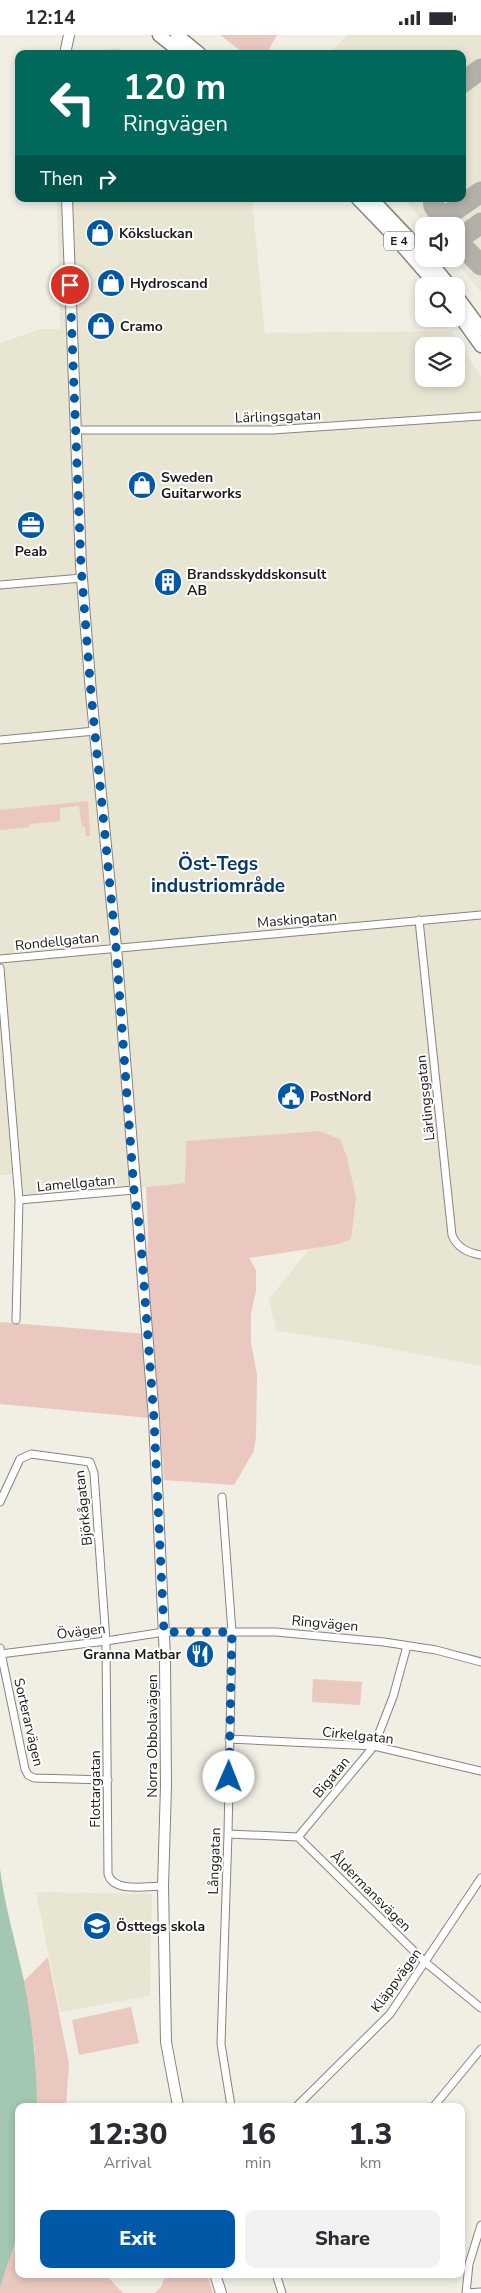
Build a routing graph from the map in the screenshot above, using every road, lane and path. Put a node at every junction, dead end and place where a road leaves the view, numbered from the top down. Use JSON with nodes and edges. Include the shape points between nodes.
{"nodes":[{"id":1,"x":69,"y":35,"type":"edge"},
{"id":2,"x":159,"y":35,"type":"edge"},
{"id":3,"x":177,"y":35,"type":"edge"},
{"id":4,"x":66,"y":50,"type":"edge"},
{"id":5,"x":179,"y":50,"type":"edge"},
{"id":6,"x":195,"y":50,"type":"edge"},
{"id":7,"x":67,"y":202,"type":"edge"},
{"id":8,"x":361,"y":202,"type":"edge"},
{"id":9,"x":375,"y":202,"type":"edge"},
{"id":10,"x":415,"y":244,"type":"edge"},
{"id":11,"x":435,"y":267,"type":"edge"},
{"id":12,"x":429,"y":277,"type":"edge"},
{"id":13,"x":443,"y":277,"type":"edge"},
{"id":14,"x":465,"y":307,"type":"edge"},
{"id":15,"x":465,"y":324,"type":"edge"},
{"id":16,"x":481,"y":329,"type":"edge"},
{"id":17,"x":481,"y":346,"type":"edge"},
{"id":18,"x":481,"y":416,"type":"edge"},
{"id":19,"x":75,"y":430,"type":"junction"},
{"id":20,"x":82,"y":578,"type":"junction"},
{"id":21,"x":0,"y":585,"type":"edge"},
{"id":22,"x":95,"y":731,"type":"junction"},
{"id":23,"x":0,"y":740,"type":"edge"},
{"id":24,"x":481,"y":915,"type":"edge"},
{"id":25,"x":419,"y":920,"type":"junction"},
{"id":26,"x":116,"y":947,"type":"junction"},
{"id":27,"x":0,"y":959,"type":"edge"},
{"id":28,"x":0,"y":968,"type":"edge"},
{"id":29,"x":134,"y":1190,"type":"junction"},
{"id":30,"x":19,"y":1200,"type":"junction"},
{"id":31,"x":481,"y":1255,"type":"edge"},
{"id":32,"x":16,"y":1320,"type":"dead end"},
{"id":33,"x":222,"y":1497,"type":"dead end"},
{"id":34,"x":0,"y":1502,"type":"edge"},
{"id":35,"x":164,"y":1632,"type":"junction"},
{"id":36,"x":232,"y":1632,"type":"junction"},
{"id":37,"x":106,"y":1641,"type":"junction"},
{"id":38,"x":407,"y":1645,"type":"junction"},
{"id":39,"x":0,"y":1652,"type":"edge"},
{"id":40,"x":481,"y":1662,"type":"edge"},
{"id":41,"x":229,"y":1739,"type":"junction"},
{"id":42,"x":374,"y":1746,"type":"junction"},
{"id":43,"x":481,"y":1771,"type":"edge"},
{"id":44,"x":108,"y":1780,"type":"junction"},
{"id":45,"x":228,"y":1833,"type":"junction"},
{"id":46,"x":298,"y":1837,"type":"junction"},
{"id":47,"x":480,"y":1880,"type":"edge"},
{"id":48,"x":163,"y":1886,"type":"junction"},
{"id":49,"x":425,"y":1962,"type":"junction"},
{"id":50,"x":481,"y":2007,"type":"edge"},
{"id":51,"x":481,"y":2049,"type":"edge"},
{"id":52,"x":177,"y":2103,"type":"edge"},
{"id":53,"x":231,"y":2103,"type":"edge"},
{"id":54,"x":300,"y":2103,"type":"edge"},
{"id":55,"x":436,"y":2103,"type":"edge"},
{"id":56,"x":481,"y":2225,"type":"edge"},
{"id":57,"x":465,"y":2262,"type":"edge"},
{"id":58,"x":469,"y":2264,"type":"junction"},
{"id":59,"x":216,"y":2278,"type":"edge"},
{"id":60,"x":277,"y":2278,"type":"edge"},
{"id":61,"x":481,"y":2292,"type":"edge"},
{"id":62,"x":222,"y":2293,"type":"edge"},
{"id":63,"x":282,"y":2293,"type":"edge"},
{"id":64,"x":466,"y":2293,"type":"edge"}],
"edges":[{"from":1,"to":4,"type":"street"},
{"from":2,"to":5,"type":"highway"},
{"from":3,"to":6,"type":"highway"},
{"from":7,"to":19,"type":"street","name":"Norra Obbolavägen"},
{"from":8,"to":12,"type":"highway","number":"E 4"},
{"from":9,"to":10,"type":"highway","number":"E 4"},
{"from":11,"to":13,"type":"highway","number":"E 4"},
{"from":14,"to":16,"type":"highway"},
{"from":15,"to":17,"type":"highway"},
{"from":18,"to":19,"type":"street","name":"Lärlingsgatan","via":[[272,430]]},
{"from":19,"to":20,"type":"street","name":"Norra Obbolavägen"},
{"from":20,"to":21,"type":"street"},
{"from":20,"to":22,"type":"street","name":"Norra Obbolavägen"},
{"from":22,"to":23,"type":"street"},
{"from":22,"to":26,"type":"street","name":"Norra Obbolavägen"},
{"from":24,"to":25,"type":"street","name":"Maskingatan"},
{"from":25,"to":26,"type":"street","name":"Maskingatan"},
{"from":25,"to":31,"type":"street","name":"Lärlingsgatan","via":[[452,1235],[465,1251]]},
{"from":26,"to":27,"type":"street","name":"Rondellgatan"},
{"from":26,"to":29,"type":"street","name":"Norra Obbolavägen"},
{"from":28,"to":30,"type":"street"},
{"from":29,"to":30,"type":"street","name":"Lamellgatan"},
{"from":29,"to":35,"type":"street","name":"Norra Obbolavägen","via":[[154,1419]]},
{"from":30,"to":32,"type":"street"},
{"from":33,"to":36,"type":"street","name":"Långgatan"},
{"from":34,"to":37,"type":"street","name":"Björkågatan","via":[[20,1459],[25,1456],[32,1454],[90,1462],[94,1473]]},
{"from":35,"to":36,"type":"street","name":"Ringvägen"},
{"from":35,"to":37,"type":"street","name":"Övägen"},
{"from":35,"to":48,"type":"street","name":"Norra Obbolavägen","via":[[166,1786]]},
{"from":36,"to":38,"type":"street","name":"Ringvägen","via":[[294,1633]]},
{"from":36,"to":41,"type":"street","name":"Långgatan"},
{"from":37,"to":39,"type":"street","name":"Övägen"},
{"from":37,"to":44,"type":"street","name":"Flottargatan"},
{"from":38,"to":40,"type":"street","name":"Ringvägen"},
{"from":38,"to":42,"type":"street","name":"Bigatan","via":[[393,1697]]},
{"from":39,"to":44,"type":"street","name":"Sorterarvägen","via":[[28,1775],[34,1778]]},
{"from":41,"to":42,"type":"street","name":"Cirkelgatan"},
{"from":41,"to":45,"type":"street","name":"Långgatan"},
{"from":42,"to":43,"type":"street","name":"Cirkelgatan"},
{"from":42,"to":46,"type":"street","name":"Bigatan"},
{"from":44,"to":48,"type":"street","name":"Flottargatan","via":[[109,1879],[119,1886]]},
{"from":45,"to":46,"type":"street"},
{"from":45,"to":53,"type":"street","name":"Långgatan","via":[[221,2043]]},
{"from":46,"to":49,"type":"street","name":"Åldermansvägen"},
{"from":47,"to":49,"type":"street","name":"Kläppvägen"},
{"from":48,"to":52,"type":"street","name":"Norra Obbolavägen","via":[[166,2042]]},
{"from":49,"to":50,"type":"street","name":"Åldermansvägen"},
{"from":49,"to":54,"type":"street","name":"Kläppvägen","via":[[390,2014]]},
{"from":51,"to":55,"type":"street"},
{"from":56,"to":58,"type":"street"},
{"from":57,"to":58,"type":"street"},
{"from":58,"to":64,"type":"street"},
{"from":59,"to":62,"type":"street"},
{"from":60,"to":63,"type":"street"},
{"from":61,"to":64,"type":"street"}]}
